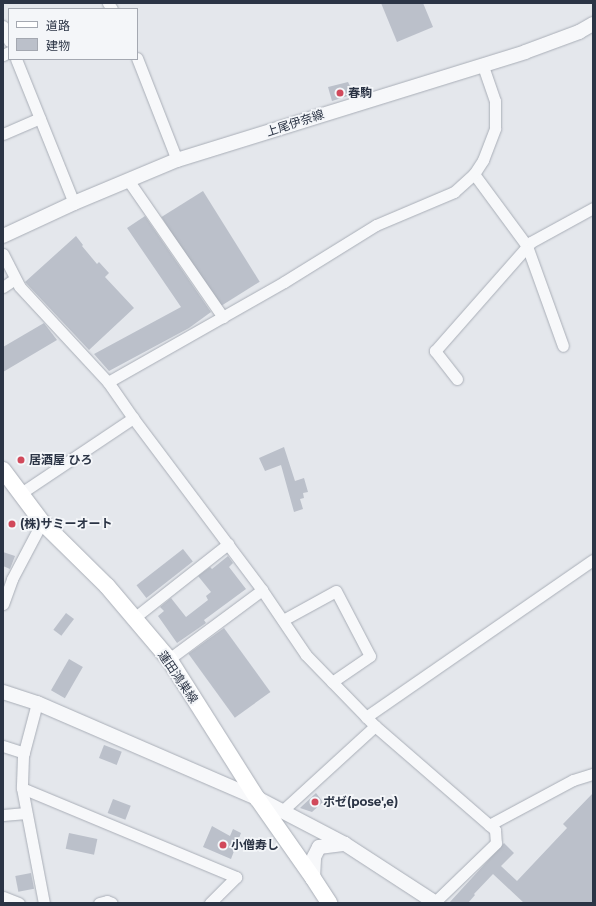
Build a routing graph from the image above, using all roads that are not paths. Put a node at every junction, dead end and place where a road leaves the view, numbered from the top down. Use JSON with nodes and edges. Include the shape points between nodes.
{"nodes":[{"id":1,"x":593,"y":24,"type":"edge"},
{"id":2,"x":3,"y":26,"type":"edge"},
{"id":3,"x":8,"y":38,"type":"edge"},
{"id":4,"x":16,"y":60,"type":"edge"},
{"id":5,"x":138,"y":60,"type":"edge"},
{"id":6,"x":484,"y":66,"type":"junction"},
{"id":7,"x":40,"y":118,"type":"junction"},
{"id":8,"x":3,"y":134,"type":"edge"},
{"id":9,"x":177,"y":160,"type":"junction"},
{"id":10,"x":474,"y":174,"type":"junction"},
{"id":11,"x":128,"y":180,"type":"junction"},
{"id":12,"x":74,"y":203,"type":"junction"},
{"id":13,"x":593,"y":208,"type":"edge"},
{"id":14,"x":3,"y":236,"type":"edge"},
{"id":15,"x":527,"y":246,"type":"junction"},
{"id":16,"x":3,"y":254,"type":"edge"},
{"id":17,"x":15,"y":279,"type":"junction"},
{"id":18,"x":3,"y":287,"type":"edge"},
{"id":19,"x":222,"y":317,"type":"junction"},
{"id":20,"x":563,"y":346,"type":"dead end"},
{"id":21,"x":457,"y":379,"type":"dead end"},
{"id":22,"x":108,"y":382,"type":"junction"},
{"id":23,"x":133,"y":418,"type":"junction"},
{"id":24,"x":3,"y":470,"type":"edge"},
{"id":25,"x":21,"y":493,"type":"junction"},
{"id":26,"x":42,"y":522,"type":"junction"},
{"id":27,"x":228,"y":544,"type":"junction"},
{"id":28,"x":593,"y":560,"type":"edge"},
{"id":29,"x":7,"y":576,"type":"edge"},
{"id":30,"x":262,"y":590,"type":"junction"},
{"id":31,"x":3,"y":604,"type":"edge"},
{"id":32,"x":134,"y":618,"type":"junction"},
{"id":33,"x":283,"y":620,"type":"junction"},
{"id":34,"x":169,"y":660,"type":"junction"},
{"id":35,"x":332,"y":682,"type":"junction"},
{"id":36,"x":3,"y":692,"type":"edge"},
{"id":37,"x":37,"y":703,"type":"junction"},
{"id":38,"x":366,"y":717,"type":"junction"},
{"id":39,"x":375,"y":726,"type":"junction"},
{"id":40,"x":3,"y":746,"type":"edge"},
{"id":41,"x":24,"y":753,"type":"junction"},
{"id":42,"x":593,"y":774,"type":"edge"},
{"id":43,"x":22,"y":788,"type":"junction"},
{"id":44,"x":257,"y":798,"type":"junction"},
{"id":45,"x":282,"y":811,"type":"junction"},
{"id":46,"x":26,"y":813,"type":"junction"},
{"id":47,"x":3,"y":815,"type":"edge"},
{"id":48,"x":489,"y":825,"type":"junction"},
{"id":49,"x":345,"y":844,"type":"junction"},
{"id":50,"x":313,"y":878,"type":"junction"},
{"id":51,"x":3,"y":896,"type":"edge"},
{"id":52,"x":435,"y":902,"type":"edge"},
{"id":53,"x":19,"y":903,"type":"edge"},
{"id":54,"x":44,"y":903,"type":"edge"},
{"id":55,"x":99,"y":903,"type":"edge"},
{"id":56,"x":112,"y":903,"type":"edge"},
{"id":57,"x":210,"y":903,"type":"edge"},
{"id":58,"x":329,"y":903,"type":"edge"}],
"edges":[{"from":1,"to":6,"type":"street","name":"上尾伊奈線","via":[[557,41]]},
{"from":2,"to":3,"type":"street"},
{"from":4,"to":7,"type":"street"},
{"from":5,"to":9,"type":"street"},
{"from":6,"to":9,"type":"street","name":"上尾伊奈線"},
{"from":6,"to":10,"type":"street","via":[[495,101],[495,128],[483,160]]},
{"from":7,"to":8,"type":"street"},
{"from":7,"to":12,"type":"street"},
{"from":9,"to":11,"type":"street","name":"上尾伊奈線"},
{"from":10,"to":15,"type":"street"},
{"from":10,"to":19,"type":"street","via":[[454,192],[376,225]]},
{"from":11,"to":12,"type":"street","name":"上尾伊奈線"},
{"from":11,"to":19,"type":"street"},
{"from":12,"to":14,"type":"street","name":"上尾伊奈線"},
{"from":13,"to":15,"type":"street"},
{"from":15,"to":20,"type":"street"},
{"from":15,"to":21,"type":"street","via":[[435,351]]},
{"from":16,"to":17,"type":"street"},
{"from":17,"to":18,"type":"street"},
{"from":17,"to":22,"type":"street","via":[[18,286]]},
{"from":19,"to":22,"type":"street"},
{"from":22,"to":23,"type":"street"},
{"from":23,"to":25,"type":"street"},
{"from":23,"to":27,"type":"street"},
{"from":24,"to":25,"type":"main road","name":"蓮田鴻巣線"},
{"from":25,"to":26,"type":"main road","name":"蓮田鴻巣線"},
{"from":26,"to":29,"type":"street"},
{"from":26,"to":32,"type":"main road","name":"蓮田鴻巣線","via":[[107,586]]},
{"from":27,"to":30,"type":"street"},
{"from":27,"to":32,"type":"street"},
{"from":28,"to":38,"type":"street"},
{"from":29,"to":31,"type":"street"},
{"from":30,"to":33,"type":"street"},
{"from":30,"to":34,"type":"street"},
{"from":32,"to":34,"type":"main road","name":"蓮田鴻巣線"},
{"from":33,"to":35,"type":"street","via":[[306,655]]},
{"from":33,"to":35,"type":"street","via":[[336,591],[370,656]]},
{"from":34,"to":44,"type":"main road","name":"蓮田鴻巣線"},
{"from":35,"to":38,"type":"street"},
{"from":36,"to":37,"type":"street"},
{"from":37,"to":41,"type":"street"},
{"from":37,"to":44,"type":"street"},
{"from":38,"to":39,"type":"street"},
{"from":39,"to":45,"type":"street"},
{"from":39,"to":48,"type":"street"},
{"from":40,"to":41,"type":"street"},
{"from":41,"to":43,"type":"street"},
{"from":42,"to":48,"type":"street","via":[[573,780]]},
{"from":43,"to":46,"type":"street"},
{"from":43,"to":57,"type":"street","via":[[236,877]]},
{"from":44,"to":45,"type":"street"},
{"from":44,"to":50,"type":"main road","name":"蓮田鴻巣線"},
{"from":45,"to":49,"type":"street"},
{"from":46,"to":47,"type":"street"},
{"from":46,"to":54,"type":"street"},
{"from":48,"to":52,"type":"street","via":[[495,830],[496,843]]},
{"from":49,"to":50,"type":"street","via":[[319,847],[314,857]]},
{"from":49,"to":52,"type":"street"},
{"from":50,"to":58,"type":"main road","name":"蓮田鴻巣線"},
{"from":51,"to":53,"type":"street"},
{"from":55,"to":56,"type":"street"}]}
